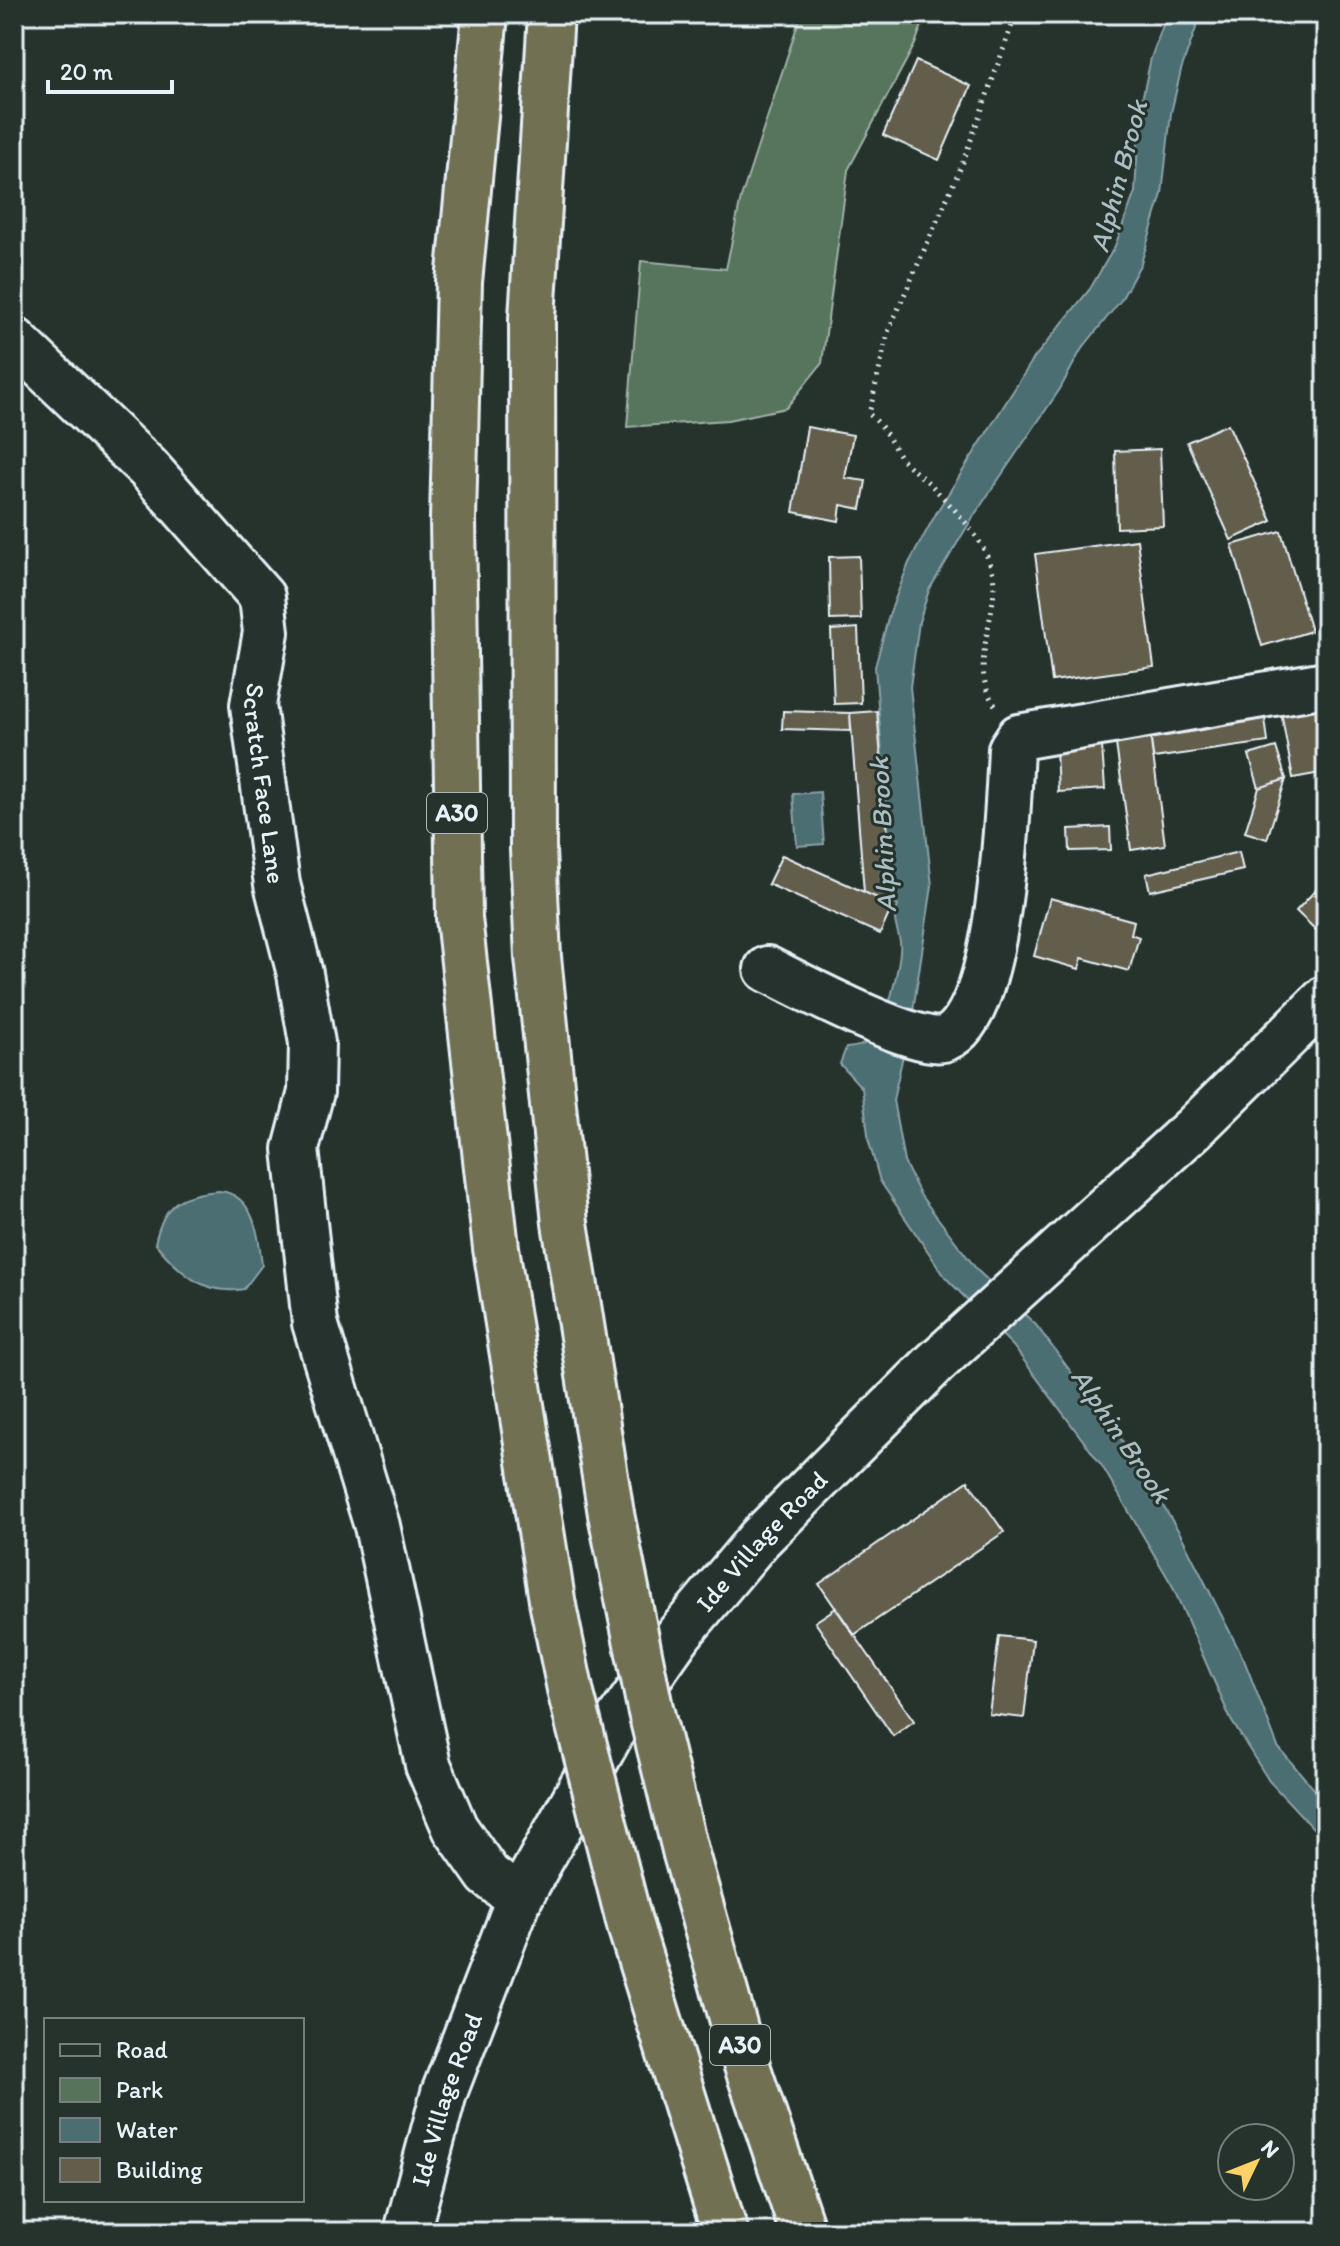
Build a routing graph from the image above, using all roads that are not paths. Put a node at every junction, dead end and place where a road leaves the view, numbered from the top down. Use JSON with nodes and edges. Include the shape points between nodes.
{"nodes":[{"id":1,"x":485,"y":14,"type":"edge"},
{"id":2,"x":551,"y":14,"type":"edge"},
{"id":3,"x":14,"y":340,"type":"edge"},
{"id":4,"x":1326,"y":684,"type":"edge"},
{"id":5,"x":767,"y":969,"type":"dead end"},
{"id":6,"x":1326,"y":998,"type":"edge"},
{"id":7,"x":519,"y":1899,"type":"junction"},
{"id":8,"x":407,"y":2232,"type":"edge"},
{"id":9,"x":725,"y":2232,"type":"edge"},
{"id":10,"x":803,"y":2232,"type":"edge"}],
"edges":[{"from":1,"to":9,"type":"highway","number":"A30","bridge":true,"via":[[458,313],[453,519],[459,918],[496,1248],[553,1606],[631,1929]]},
{"from":2,"to":10,"type":"highway","number":"A30","bridge":true,"via":[[532,318],[533,850],[538,957],[565,1223],[611,1514],[650,1708],[738,2039]]},
{"from":3,"to":7,"type":"street","name":"Scratch Face Lane","via":[[148,468],[262,597],[266,632],[253,705],[277,884],[312,1043],[311,1092],[296,1149],[315,1323],[377,1526],[428,1765],[463,1840],[488,1875]]},
{"from":4,"to":5,"type":"street","via":[[1019,737],[1011,749],[1004,873],[984,982],[957,1030],[942,1039],[894,1027]]},
{"from":6,"to":7,"type":"street","name":"Ide Village Road","via":[[1194,1128],[935,1363],[760,1538],[680,1633],[618,1721]]},
{"from":7,"to":8,"type":"street","name":"Ide Village Road","via":[[444,2093]]}]}
